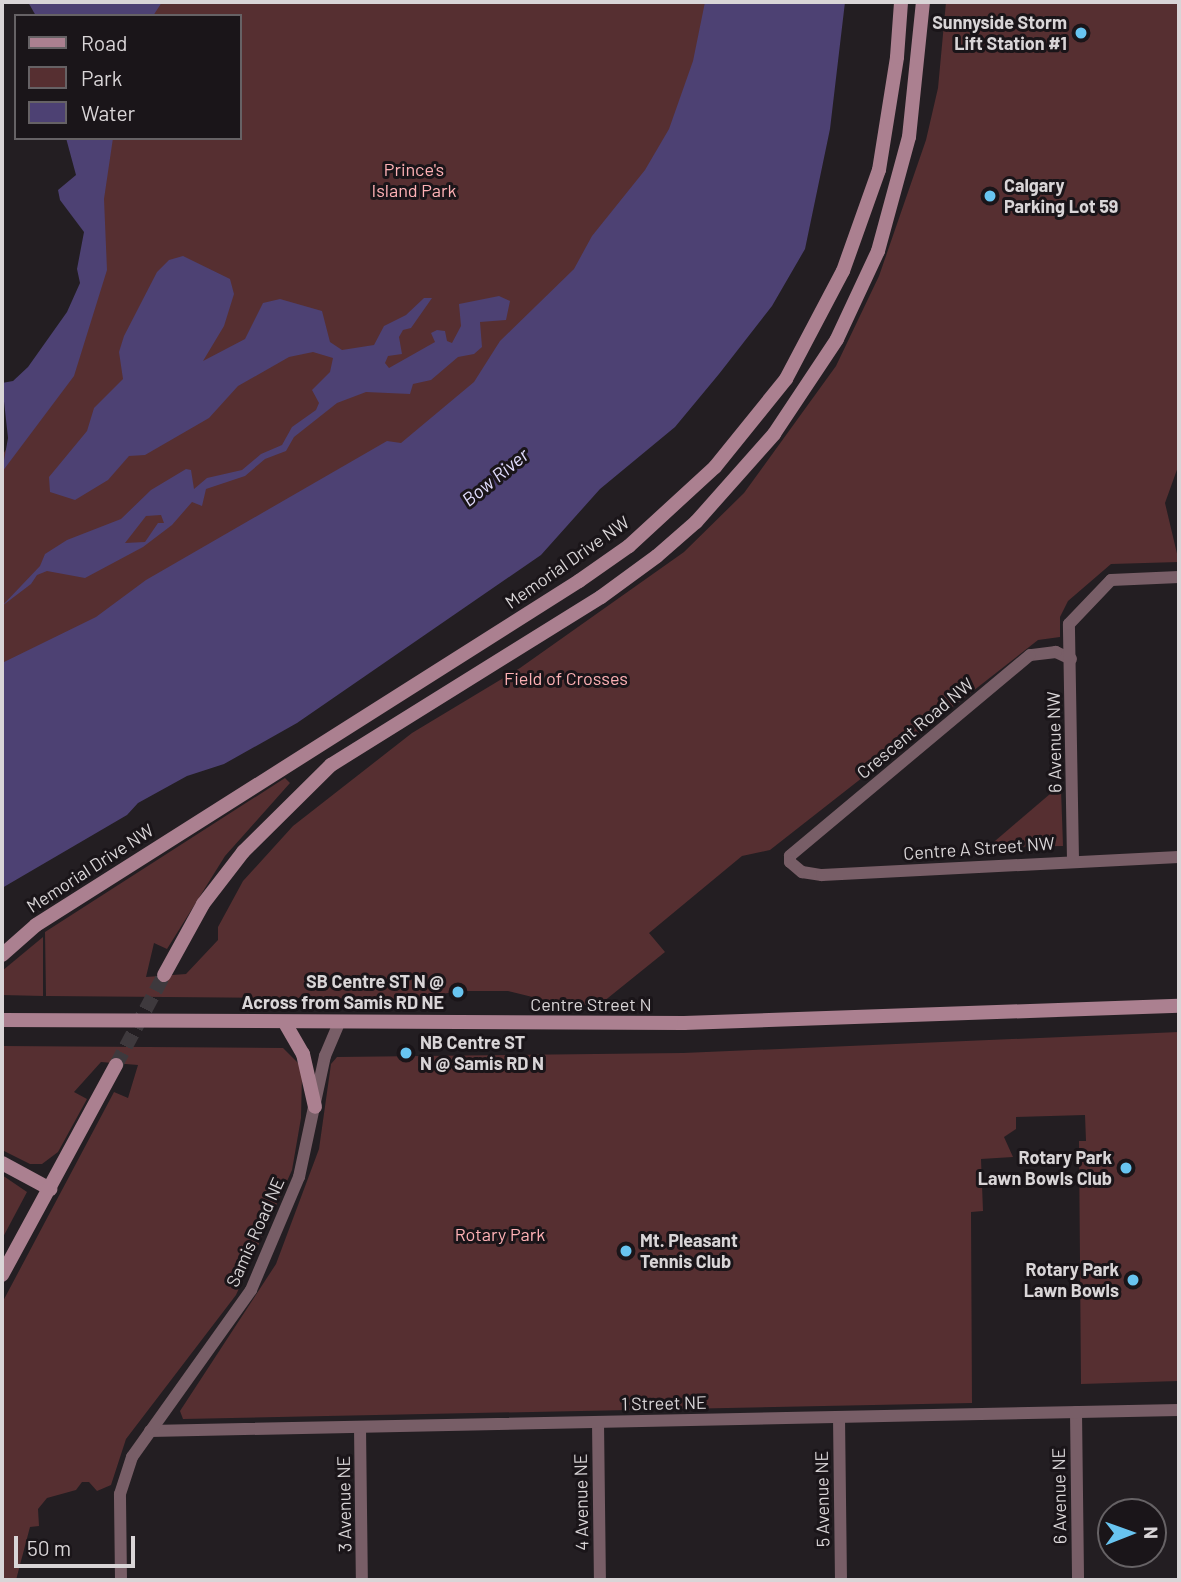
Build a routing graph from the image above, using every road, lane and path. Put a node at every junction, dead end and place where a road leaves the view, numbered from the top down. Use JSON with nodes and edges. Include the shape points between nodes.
{"nodes":[{"id":1,"x":901,"y":2,"type":"edge"},
{"id":2,"x":923,"y":2,"type":"edge"},
{"id":3,"x":1179,"y":577,"type":"edge"},
{"id":4,"x":1070,"y":659,"type":"junction"},
{"id":5,"x":790,"y":856,"type":"joint"},
{"id":6,"x":1179,"y":856,"type":"edge"},
{"id":7,"x":1073,"y":860,"type":"junction"},
{"id":8,"x":2,"y":955,"type":"edge"},
{"id":9,"x":164,"y":975,"type":"tunnel mouth"},
{"id":10,"x":1179,"y":1006,"type":"edge"},
{"id":11,"x":2,"y":1020,"type":"edge"},
{"id":12,"x":285,"y":1023,"type":"junction"},
{"id":13,"x":340,"y":1023,"type":"junction"},
{"id":14,"x":116,"y":1065,"type":"tunnel mouth"},
{"id":15,"x":315,"y":1107,"type":"junction"},
{"id":16,"x":2,"y":1163,"type":"edge"},
{"id":17,"x":50,"y":1189,"type":"junction"},
{"id":18,"x":2,"y":1275,"type":"edge"},
{"id":19,"x":1179,"y":1410,"type":"edge"},
{"id":20,"x":1076,"y":1412,"type":"junction"},
{"id":21,"x":839,"y":1417,"type":"junction"},
{"id":22,"x":598,"y":1422,"type":"junction"},
{"id":23,"x":360,"y":1427,"type":"junction"},
{"id":24,"x":150,"y":1431,"type":"junction"},
{"id":25,"x":121,"y":1580,"type":"edge"},
{"id":26,"x":362,"y":1580,"type":"edge"},
{"id":27,"x":600,"y":1580,"type":"edge"},
{"id":28,"x":841,"y":1580,"type":"edge"},
{"id":29,"x":1078,"y":1580,"type":"edge"}],
"edges":[{"from":1,"to":8,"type":"main road","name":"Memorial Drive NW","via":[[878,170],[843,271],[786,379],[715,467],[629,546],[579,581],[36,925]]},
{"from":2,"to":9,"type":"main road","via":[[909,137],[878,251],[836,339],[774,434],[696,522],[657,556],[601,597],[331,765],[243,852],[203,904]]},
{"from":3,"to":4,"type":"street","name":"6 Avenue NW","via":[[1111,580],[1069,624]]},
{"from":4,"to":5,"type":"street","name":"Crescent Road NW","via":[[1045,651],[1018,664]]},
{"from":4,"to":7,"type":"street","name":"6 Avenue NW"},
{"from":5,"to":7,"type":"street","name":"Centre A Street NW","via":[[802,872],[822,875]]},
{"from":6,"to":7,"type":"street","name":"Centre A Street NW"},
{"from":10,"to":13,"type":"main road","name":"Centre Street N","via":[[684,1023]]},
{"from":11,"to":12,"type":"main road","name":"Centre Street N"},
{"from":12,"to":13,"type":"main road","name":"Centre Street N"},
{"from":12,"to":15,"type":"main road","via":[[303,1054]]},
{"from":13,"to":15,"type":"street","name":"Samis Road NE","via":[[325,1056]]},
{"from":14,"to":17,"type":"main road"},
{"from":15,"to":24,"type":"street","name":"Samis Road NE","via":[[299,1177],[251,1290]]},
{"from":16,"to":17,"type":"main road"},
{"from":17,"to":18,"type":"main road"},
{"from":19,"to":20,"type":"street","name":"1 Street NE"},
{"from":20,"to":21,"type":"street","name":"1 Street NE"},
{"from":20,"to":29,"type":"street","name":"6 Avenue NE"},
{"from":21,"to":22,"type":"street","name":"1 Street NE"},
{"from":21,"to":28,"type":"street","name":"5 Avenue NE"},
{"from":22,"to":23,"type":"street","name":"1 Street NE"},
{"from":22,"to":27,"type":"street","name":"4 Avenue NE"},
{"from":23,"to":24,"type":"street","name":"1 Street NE"},
{"from":23,"to":26,"type":"street","name":"3 Avenue NE"},
{"from":24,"to":25,"type":"street","name":"Samis Road NE","via":[[132,1457],[120,1494]]}]}
